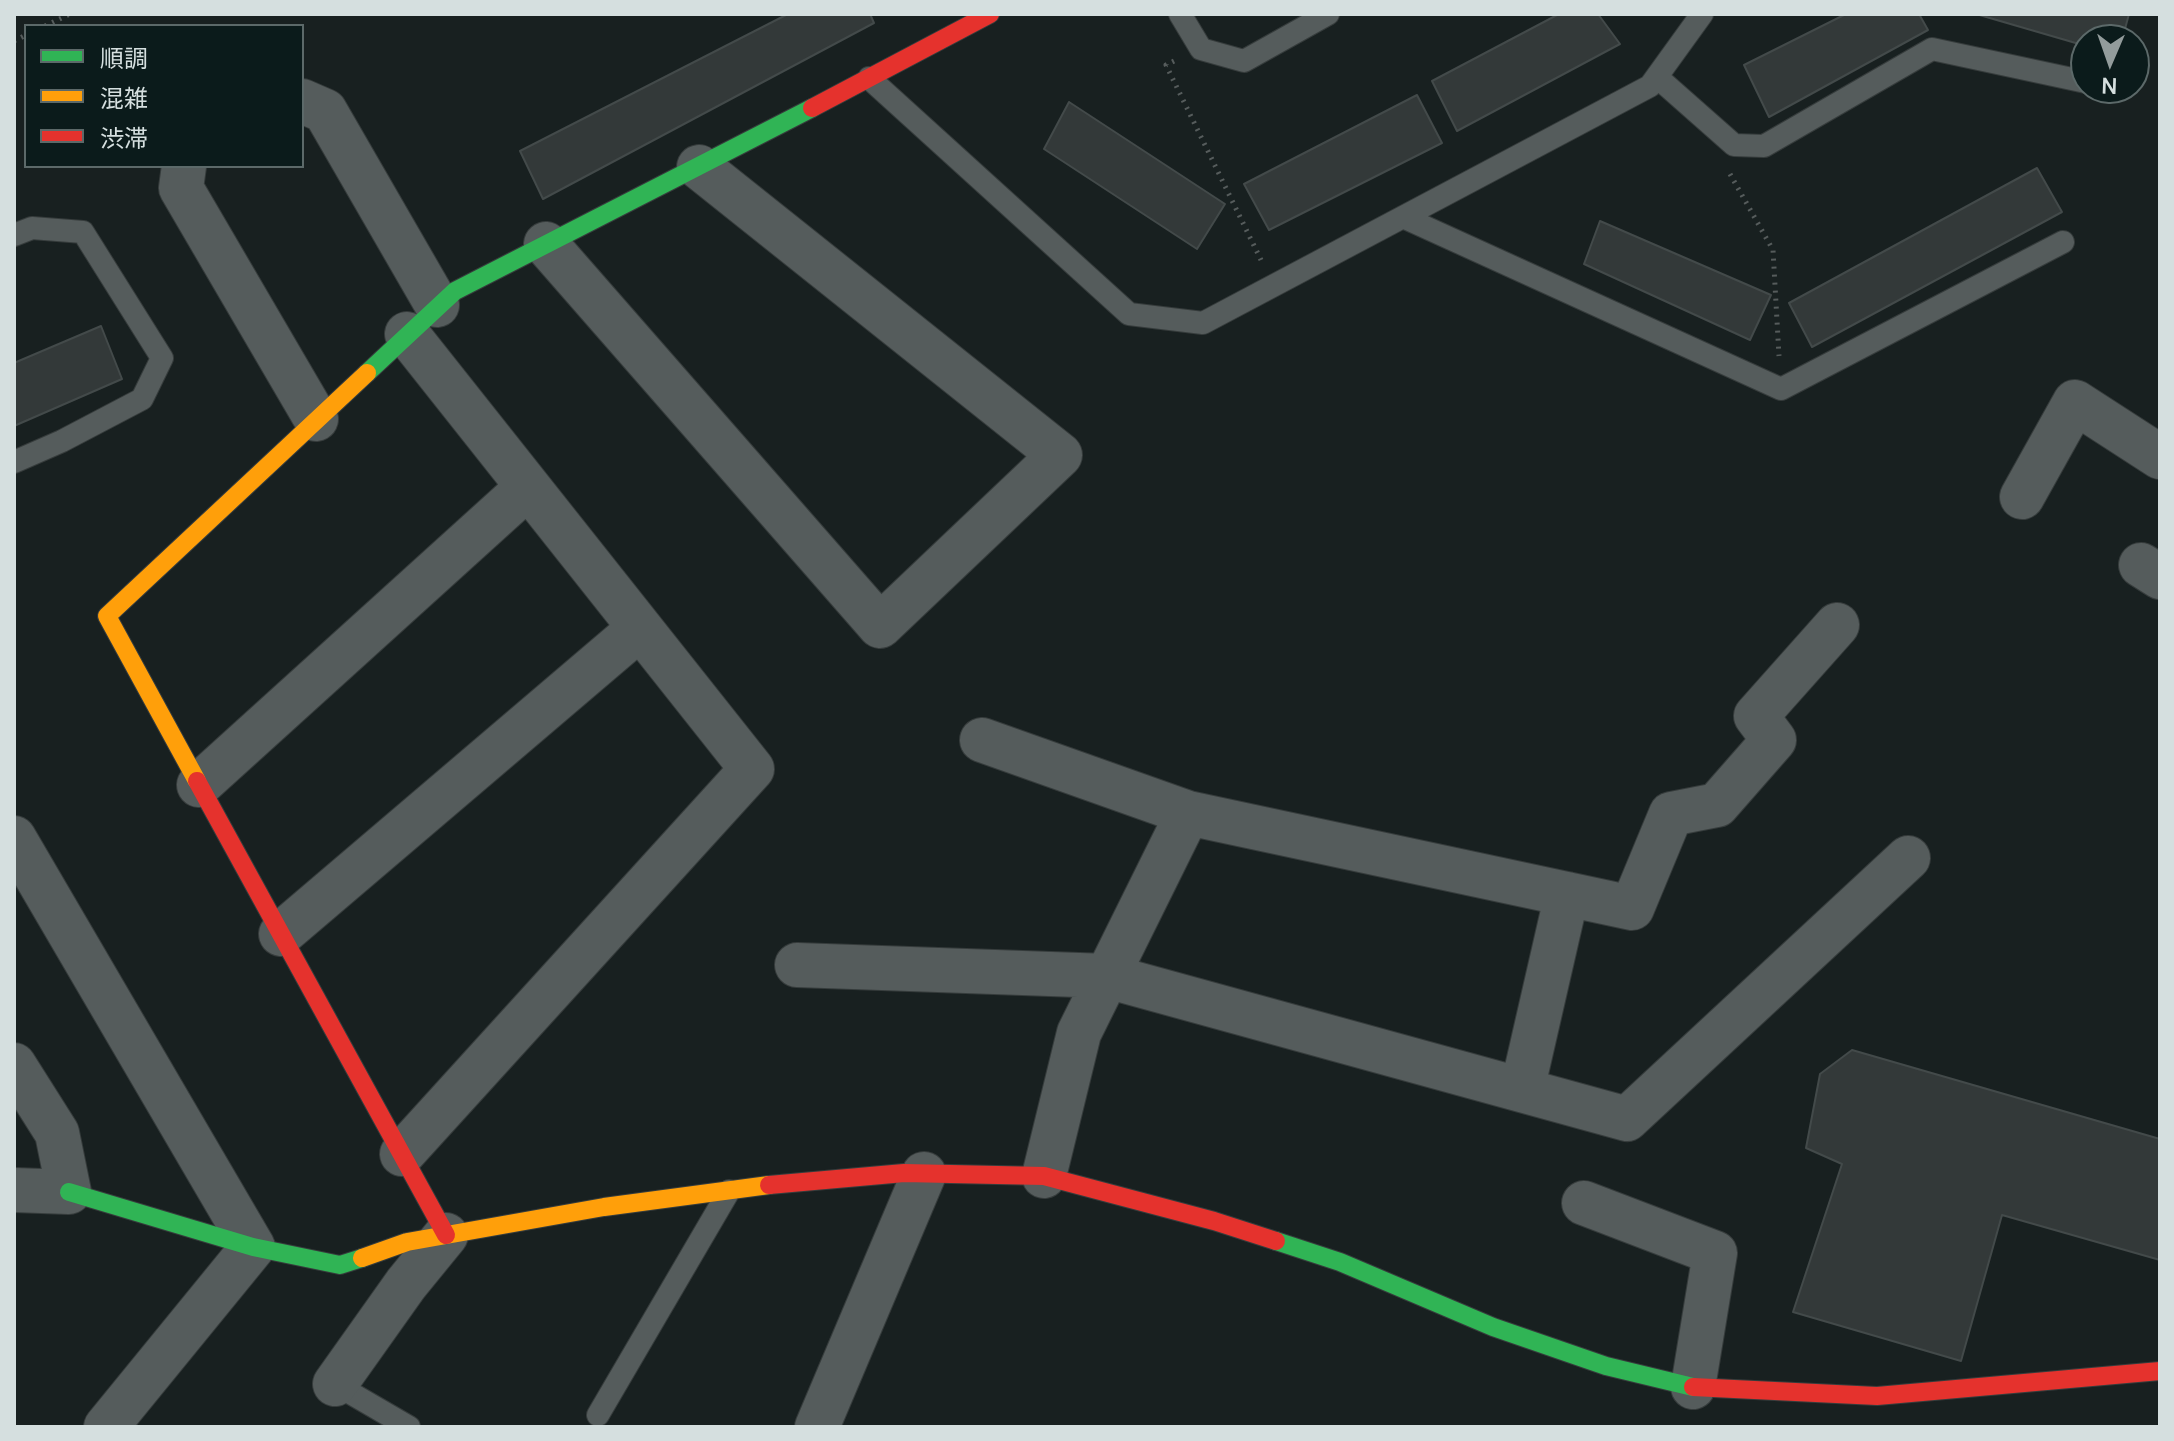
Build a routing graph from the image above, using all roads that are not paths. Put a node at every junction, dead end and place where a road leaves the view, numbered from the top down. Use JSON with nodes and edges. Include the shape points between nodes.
{"nodes":[{"id":1,"x":990,"y":14,"type":"edge"},
{"id":2,"x":1180,"y":14,"type":"edge"},
{"id":3,"x":1328,"y":14,"type":"edge"},
{"id":4,"x":1702,"y":14,"type":"edge"},
{"id":5,"x":1657,"y":77,"type":"junction"},
{"id":6,"x":869,"y":78,"type":"junction"},
{"id":7,"x":2070,"y":79,"type":"edge"},
{"id":8,"x":304,"y":102,"type":"edge"},
{"id":9,"x":699,"y":167,"type":"junction"},
{"id":10,"x":184,"y":168,"type":"edge"},
{"id":11,"x":1403,"y":217,"type":"junction"},
{"id":12,"x":14,"y":235,"type":"edge"},
{"id":13,"x":2063,"y":242,"type":"dead end"},
{"id":14,"x":546,"y":244,"type":"junction"},
{"id":15,"x":422,"y":320,"type":"junction"},
{"id":16,"x":316,"y":419,"type":"junction"},
{"id":17,"x":2160,"y":457,"type":"edge"},
{"id":18,"x":14,"y":462,"type":"edge"},
{"id":19,"x":528,"y":487,"type":"junction"},
{"id":20,"x":2022,"y":497,"type":"dead end"},
{"id":21,"x":1837,"y":625,"type":"dead end"},
{"id":22,"x":640,"y":628,"type":"junction"},
{"id":23,"x":982,"y":740,"type":"dead end"},
{"id":24,"x":199,"y":785,"type":"junction"},
{"id":25,"x":1188,"y":813,"type":"junction"},
{"id":26,"x":14,"y":838,"type":"edge"},
{"id":27,"x":1908,"y":858,"type":"dead end"},
{"id":28,"x":1567,"y":894,"type":"junction"},
{"id":29,"x":281,"y":934,"type":"junction"},
{"id":30,"x":797,"y":965,"type":"dead end"},
{"id":31,"x":1107,"y":976,"type":"junction"},
{"id":32,"x":14,"y":1065,"type":"edge"},
{"id":33,"x":1522,"y":1090,"type":"junction"},
{"id":34,"x":402,"y":1154,"type":"junction"},
{"id":35,"x":924,"y":1174,"type":"junction"},
{"id":36,"x":1044,"y":1176,"type":"junction"},
{"id":37,"x":14,"y":1190,"type":"edge"},
{"id":38,"x":729,"y":1191,"type":"junction"},
{"id":39,"x":69,"y":1192,"type":"junction"},
{"id":40,"x":1584,"y":1203,"type":"dead end"},
{"id":41,"x":446,"y":1235,"type":"junction"},
{"id":42,"x":253,"y":1247,"type":"junction"},
{"id":43,"x":2160,"y":1371,"type":"edge"},
{"id":44,"x":335,"y":1384,"type":"joint"},
{"id":45,"x":1693,"y":1387,"type":"junction"},
{"id":46,"x":598,"y":1415,"type":"dead end"},
{"id":47,"x":106,"y":1427,"type":"edge"},
{"id":48,"x":409,"y":1427,"type":"edge"},
{"id":49,"x":817,"y":1427,"type":"edge"}],
"edges":[{"from":1,"to":6,"type":"street"},
{"from":2,"to":3,"type":"lane","via":[[1201,49],[1244,61]]},
{"from":4,"to":5,"type":"lane"},
{"from":5,"to":7,"type":"lane","via":[[1734,145],[1764,146],[1932,49]]},
{"from":5,"to":11,"type":"lane","via":[[1650,86]]},
{"from":6,"to":9,"type":"street"},
{"from":6,"to":11,"type":"lane","via":[[1129,314],[1203,323]]},
{"from":8,"to":15,"type":"street","via":[[325,111]]},
{"from":9,"to":14,"type":"street"},
{"from":9,"to":14,"type":"street","via":[[1060,455],[880,626]]},
{"from":10,"to":16,"type":"street","via":[[181,188]]},
{"from":11,"to":13,"type":"lane","via":[[1781,389]]},
{"from":12,"to":18,"type":"lane","via":[[32,228],[83,232],[162,358],[142,399]]},
{"from":14,"to":15,"type":"street","via":[[455,291]]},
{"from":15,"to":16,"type":"street"},
{"from":15,"to":19,"type":"street"},
{"from":16,"to":24,"type":"street","via":[[107,616]]},
{"from":17,"to":20,"type":"street","via":[[2075,402]]},
{"from":19,"to":22,"type":"street"},
{"from":19,"to":24,"type":"street"},
{"from":21,"to":28,"type":"street","via":[[1756,716],[1774,740],[1717,805],[1671,814],[1632,908]]},
{"from":22,"to":29,"type":"street"},
{"from":22,"to":34,"type":"street","via":[[752,769]]},
{"from":23,"to":25,"type":"street"},
{"from":24,"to":29,"type":"street"},
{"from":25,"to":28,"type":"street"},
{"from":25,"to":31,"type":"street"},
{"from":26,"to":42,"type":"street"},
{"from":27,"to":33,"type":"street","via":[[1627,1119]]},
{"from":28,"to":33,"type":"street"},
{"from":29,"to":34,"type":"street"},
{"from":30,"to":31,"type":"street"},
{"from":31,"to":33,"type":"street"},
{"from":31,"to":36,"type":"street","via":[[1079,1033]]},
{"from":32,"to":39,"type":"street","via":[[57,1133]]},
{"from":34,"to":41,"type":"street"},
{"from":35,"to":36,"type":"street"},
{"from":35,"to":38,"type":"street"},
{"from":35,"to":49,"type":"street"},
{"from":36,"to":45,"type":"street","via":[[1214,1221],[1340,1262],[1507,1332],[1606,1366]]},
{"from":37,"to":39,"type":"street"},
{"from":38,"to":41,"type":"street"},
{"from":38,"to":46,"type":"lane"},
{"from":39,"to":42,"type":"street"},
{"from":40,"to":45,"type":"street","via":[[1715,1253]]},
{"from":41,"to":42,"type":"street","via":[[340,1265]]},
{"from":41,"to":44,"type":"street"},
{"from":42,"to":47,"type":"street"},
{"from":43,"to":45,"type":"street","via":[[1877,1396]]},
{"from":44,"to":48,"type":"lane"}]}
